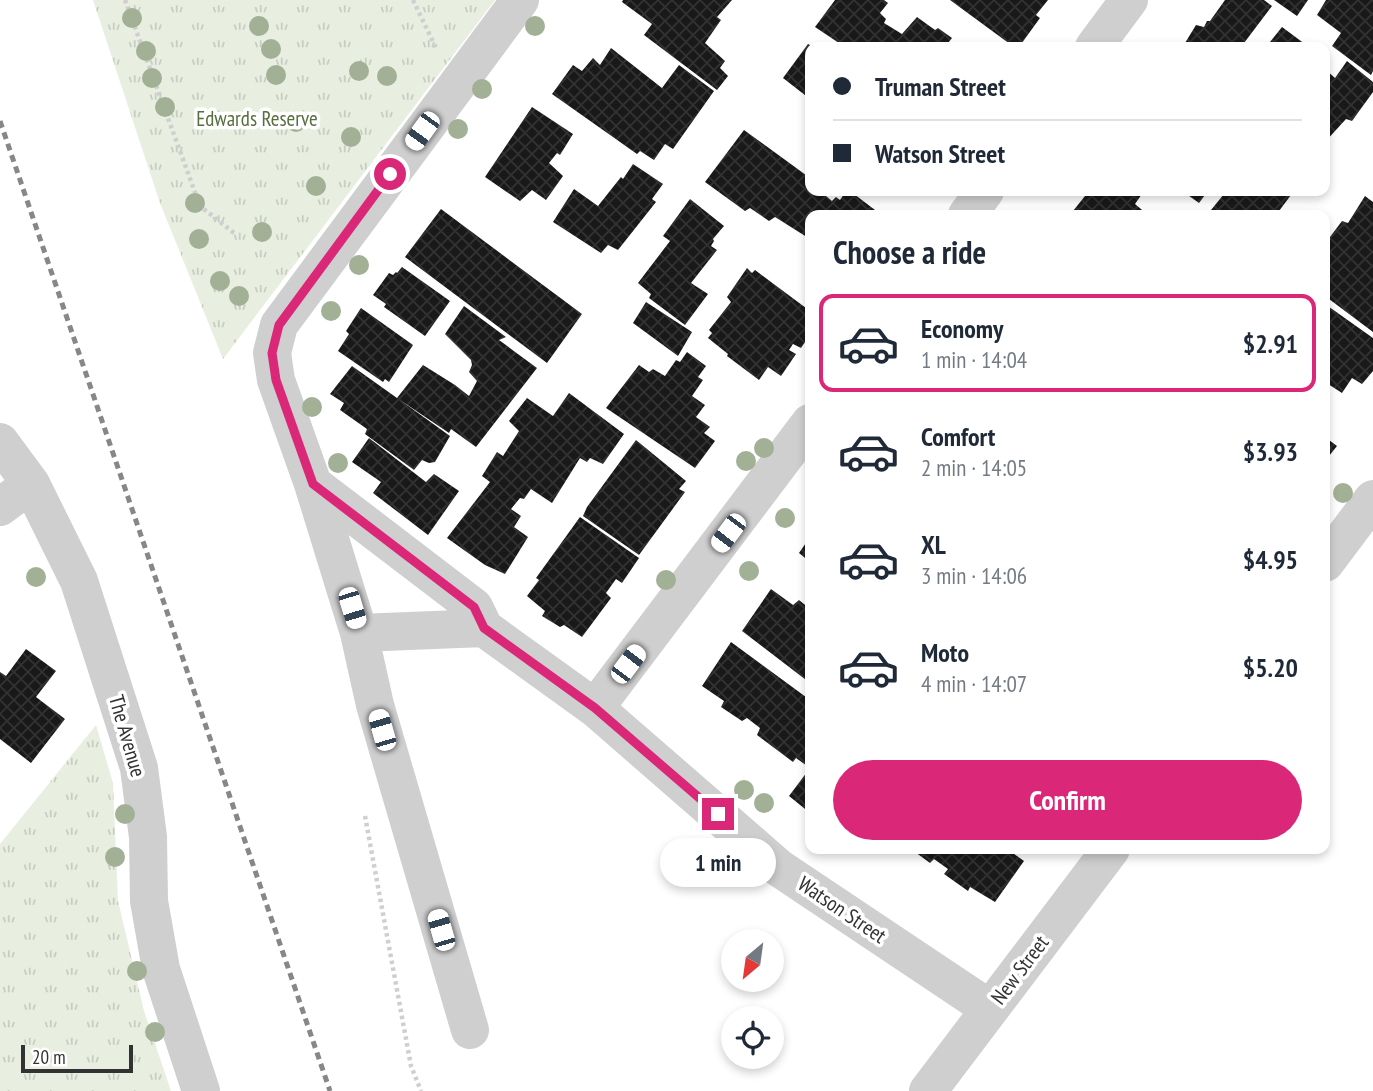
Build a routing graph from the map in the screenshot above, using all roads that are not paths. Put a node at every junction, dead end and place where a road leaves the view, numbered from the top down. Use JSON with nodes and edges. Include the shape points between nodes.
{"nodes":[{"id":1,"x":520,"y":0,"type":"edge"},
{"id":2,"x":1129,"y":0,"type":"edge"},
{"id":3,"x":1098,"y":42,"type":"edge"},
{"id":4,"x":805,"y":430,"type":"edge"},
{"id":5,"x":0,"y":442,"type":"edge"},
{"id":6,"x":31,"y":484,"type":"junction"},
{"id":7,"x":313,"y":484,"type":"junction"},
{"id":8,"x":1373,"y":499,"type":"edge"},
{"id":9,"x":0,"y":508,"type":"edge"},
{"id":10,"x":1330,"y":557,"type":"edge"},
{"id":11,"x":484,"y":628,"type":"junction"},
{"id":12,"x":359,"y":634,"type":"junction"},
{"id":13,"x":595,"y":708,"type":"junction"},
{"id":14,"x":1107,"y":854,"type":"edge"},
{"id":15,"x":990,"y":1009,"type":"junction"},
{"id":16,"x":470,"y":1030,"type":"dead end"},
{"id":17,"x":201,"y":1091,"type":"edge"},
{"id":18,"x":928,"y":1091,"type":"edge"}],
"edges":[{"from":1,"to":7,"type":"street","via":[[279,325],[272,353],[276,380]]},
{"from":2,"to":3,"type":"street"},
{"from":4,"to":13,"type":"street"},
{"from":5,"to":6,"type":"street","name":"The Avenue"},
{"from":6,"to":9,"type":"street"},
{"from":6,"to":17,"type":"street","name":"The Avenue","via":[[79,580],[139,768],[148,836],[149,901],[161,969]]},
{"from":7,"to":11,"type":"street","name":"Watson Street","via":[[474,607]]},
{"from":7,"to":12,"type":"street"},
{"from":8,"to":10,"type":"street"},
{"from":11,"to":12,"type":"street"},
{"from":11,"to":13,"type":"street","name":"Watson Street"},
{"from":12,"to":16,"type":"street","via":[[375,705]]},
{"from":13,"to":15,"type":"street","name":"Watson Street","via":[[779,868]]},
{"from":14,"to":15,"type":"street","name":"New Street"},
{"from":15,"to":18,"type":"street","name":"New Street"}]}
